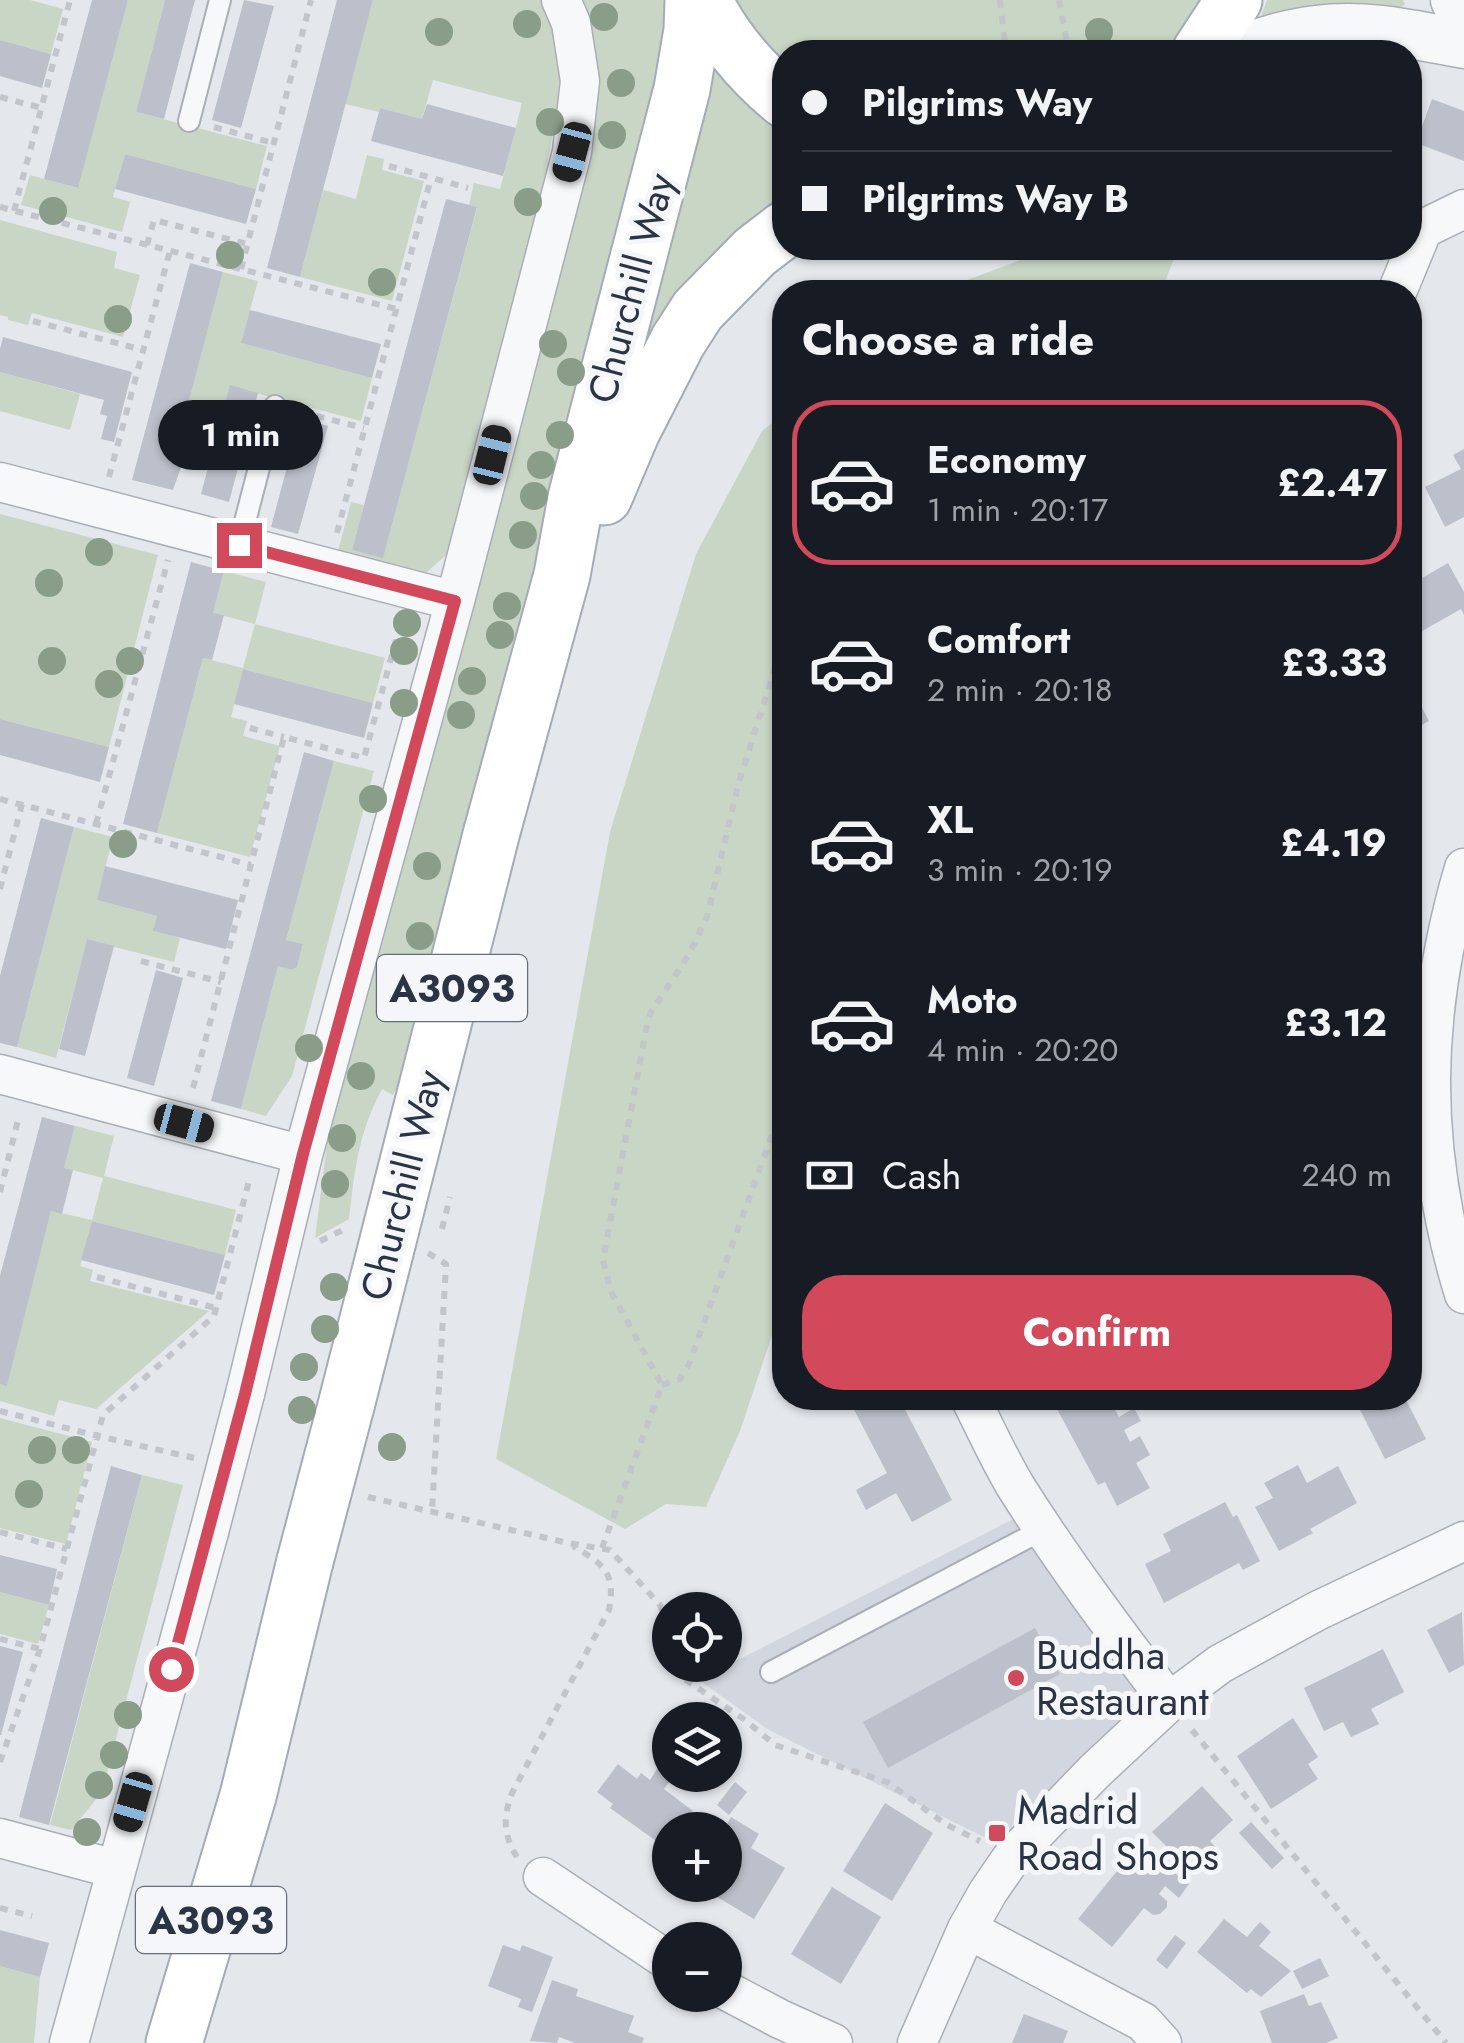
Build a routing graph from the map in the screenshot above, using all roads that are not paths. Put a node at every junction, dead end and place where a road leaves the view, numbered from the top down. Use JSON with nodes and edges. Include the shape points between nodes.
{"nodes":[{"id":1,"x":220,"y":0,"type":"edge"},
{"id":2,"x":561,"y":0,"type":"edge"},
{"id":3,"x":693,"y":0,"type":"edge"},
{"id":4,"x":704,"y":0,"type":"edge"},
{"id":5,"x":1234,"y":0,"type":"edge"},
{"id":6,"x":1455,"y":0,"type":"edge"},
{"id":7,"x":1464,"y":5,"type":"edge"},
{"id":8,"x":1208,"y":40,"type":"edge"},
{"id":9,"x":1271,"y":40,"type":"edge"},
{"id":10,"x":1464,"y":44,"type":"edge"},
{"id":11,"x":772,"y":88,"type":"edge"},
{"id":12,"x":188,"y":121,"type":"road end"},
{"id":13,"x":1464,"y":209,"type":"edge"},
{"id":14,"x":1422,"y":213,"type":"edge"},
{"id":15,"x":772,"y":239,"type":"edge"},
{"id":16,"x":275,"y":406,"type":"road end"},
{"id":17,"x":0,"y":482,"type":"edge"},
{"id":18,"x":239,"y":545,"type":"junction"},
{"id":19,"x":562,"y":574,"type":"junction"},
{"id":20,"x":455,"y":601,"type":"junction"},
{"id":21,"x":1464,"y":868,"type":"edge"},
{"id":22,"x":1422,"y":1019,"type":"edge"},
{"id":23,"x":1422,"y":1032,"type":"edge"},
{"id":24,"x":11,"y":1089,"type":"edge"},
{"id":25,"x":303,"y":1154,"type":"junction"},
{"id":26,"x":1464,"y":1294,"type":"edge"},
{"id":27,"x":976,"y":1410,"type":"edge"},
{"id":28,"x":1044,"y":1529,"type":"junction"},
{"id":29,"x":1464,"y":1541,"type":"edge"},
{"id":30,"x":771,"y":1672,"type":"dead end"},
{"id":31,"x":1169,"y":1702,"type":"junction"},
{"id":32,"x":248,"y":1796,"type":"junction"},
{"id":33,"x":0,"y":1838,"type":"edge"},
{"id":34,"x":115,"y":1869,"type":"junction"},
{"id":35,"x":543,"y":1877,"type":"road end"},
{"id":36,"x":967,"y":1929,"type":"junction"},
{"id":37,"x":652,"y":1950,"type":"edge"},
{"id":38,"x":742,"y":1999,"type":"edge"},
{"id":39,"x":68,"y":2043,"type":"edge"},
{"id":40,"x":174,"y":2043,"type":"edge"},
{"id":41,"x":201,"y":2043,"type":"edge"},
{"id":42,"x":833,"y":2043,"type":"edge"},
{"id":43,"x":917,"y":2043,"type":"edge"},
{"id":44,"x":1162,"y":2043,"type":"edge"}],
"edges":[{"from":1,"to":12,"type":"lane"},
{"from":2,"to":20,"type":"street","via":[[580,81],[572,152]]},
{"from":3,"to":19,"type":"main road","name":"Churchill Way","number":"A3093","via":[[682,89]]},
{"from":4,"to":11,"type":"main road","via":[[730,45]]},
{"from":5,"to":8,"type":"main road"},
{"from":6,"to":7,"type":"street"},
{"from":9,"to":10,"type":"street","via":[[1317,29],[1373,28]]},
{"from":13,"to":14,"type":"street"},
{"from":15,"to":19,"type":"main road","name":"Churchill Way","number":"A3093","via":[[688,325]]},
{"from":16,"to":18,"type":"lane"},
{"from":17,"to":18,"type":"street"},
{"from":18,"to":20,"type":"street"},
{"from":19,"to":32,"type":"main road","name":"Churchill Way","number":"A3093","bridge":true},
{"from":20,"to":25,"type":"street"},
{"from":21,"to":22,"type":"street"},
{"from":23,"to":26,"type":"street","via":[[1434,1161]]},
{"from":24,"to":25,"type":"street"},
{"from":25,"to":34,"type":"street","bridge":true,"via":[[209,1532]]},
{"from":27,"to":28,"type":"street"},
{"from":28,"to":30,"type":"lane"},
{"from":28,"to":31,"type":"street"},
{"from":29,"to":31,"type":"street","via":[[1284,1629]]},
{"from":31,"to":36,"type":"street","via":[[1012,1857]]},
{"from":32,"to":40,"type":"main road","number":"A3093"},
{"from":32,"to":41,"type":"main road","number":"A3093"},
{"from":33,"to":34,"type":"street"},
{"from":34,"to":39,"type":"street"},
{"from":35,"to":37,"type":"street"},
{"from":36,"to":43,"type":"street"},
{"from":36,"to":44,"type":"street","via":[[1143,2022]]},
{"from":38,"to":42,"type":"street"}]}
